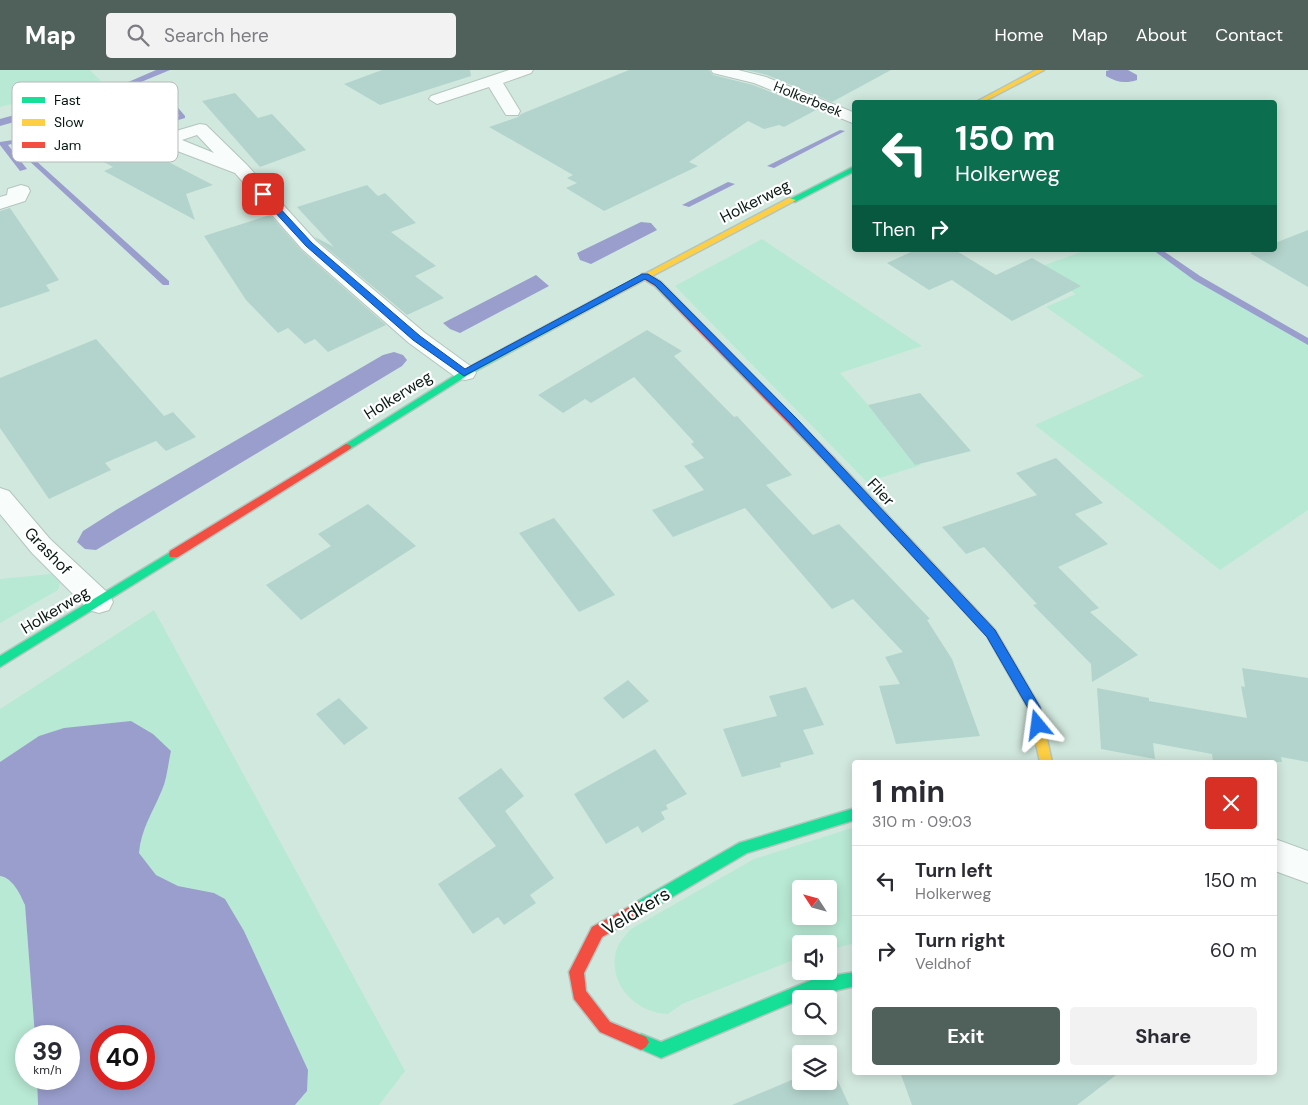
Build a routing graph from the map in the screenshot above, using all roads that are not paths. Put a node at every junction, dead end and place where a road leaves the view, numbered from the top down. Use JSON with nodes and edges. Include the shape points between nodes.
{"nodes":[{"id":1,"x":525,"y":70,"type":"edge"},
{"id":2,"x":719,"y":70,"type":"edge"},
{"id":3,"x":1041,"y":70,"type":"edge"},
{"id":4,"x":757,"y":75,"type":"edge"},
{"id":5,"x":493,"y":80,"type":"junction"},
{"id":6,"x":437,"y":99,"type":"dead end"},
{"id":7,"x":982,"y":100,"type":"edge"},
{"id":8,"x":512,"y":111,"type":"dead end"},
{"id":9,"x":852,"y":118,"type":"edge"},
{"id":10,"x":241,"y":169,"type":"dead end"},
{"id":11,"x":852,"y":170,"type":"edge"},
{"id":12,"x":22,"y":191,"type":"dead end"},
{"id":13,"x":0,"y":203,"type":"edge"},
{"id":14,"x":645,"y":276,"type":"junction"},
{"id":15,"x":464,"y":373,"type":"junction"},
{"id":16,"x":0,"y":497,"type":"edge"},
{"id":17,"x":99,"y":602,"type":"junction"},
{"id":18,"x":0,"y":662,"type":"edge"},
{"id":19,"x":1046,"y":760,"type":"edge"},
{"id":20,"x":852,"y":815,"type":"edge"},
{"id":21,"x":1277,"y":855,"type":"edge"},
{"id":22,"x":1308,"y":867,"type":"edge"},
{"id":23,"x":852,"y":980,"type":"edge"}],
"edges":[{"from":1,"to":5,"type":"street"},
{"from":2,"to":4,"type":"street","name":"Holkerbeek"},
{"from":3,"to":7,"type":"street"},
{"from":4,"to":9,"type":"street","name":"Holkerbeek"},
{"from":5,"to":6,"type":"street"},
{"from":5,"to":8,"type":"street"},
{"from":10,"to":15,"type":"street","via":[[309,245],[417,338]]},
{"from":11,"to":14,"type":"street","name":"Holkerweg"},
{"from":12,"to":13,"type":"street","via":[[15,193],[18,197]]},
{"from":14,"to":15,"type":"street","name":"Holkerweg"},
{"from":14,"to":19,"type":"street","name":"Flier","via":[[658,284],[793,421],[991,633],[1034,707]]},
{"from":15,"to":17,"type":"street","name":"Holkerweg"},
{"from":16,"to":17,"type":"street","name":"Grashof","via":[[41,546]]},
{"from":17,"to":18,"type":"street","name":"Holkerweg"},
{"from":20,"to":23,"type":"street","name":"Veldkers","via":[[744,848],[597,932],[576,972],[579,994],[605,1027],[661,1050],[814,987]]},
{"from":21,"to":22,"type":"street"}]}
